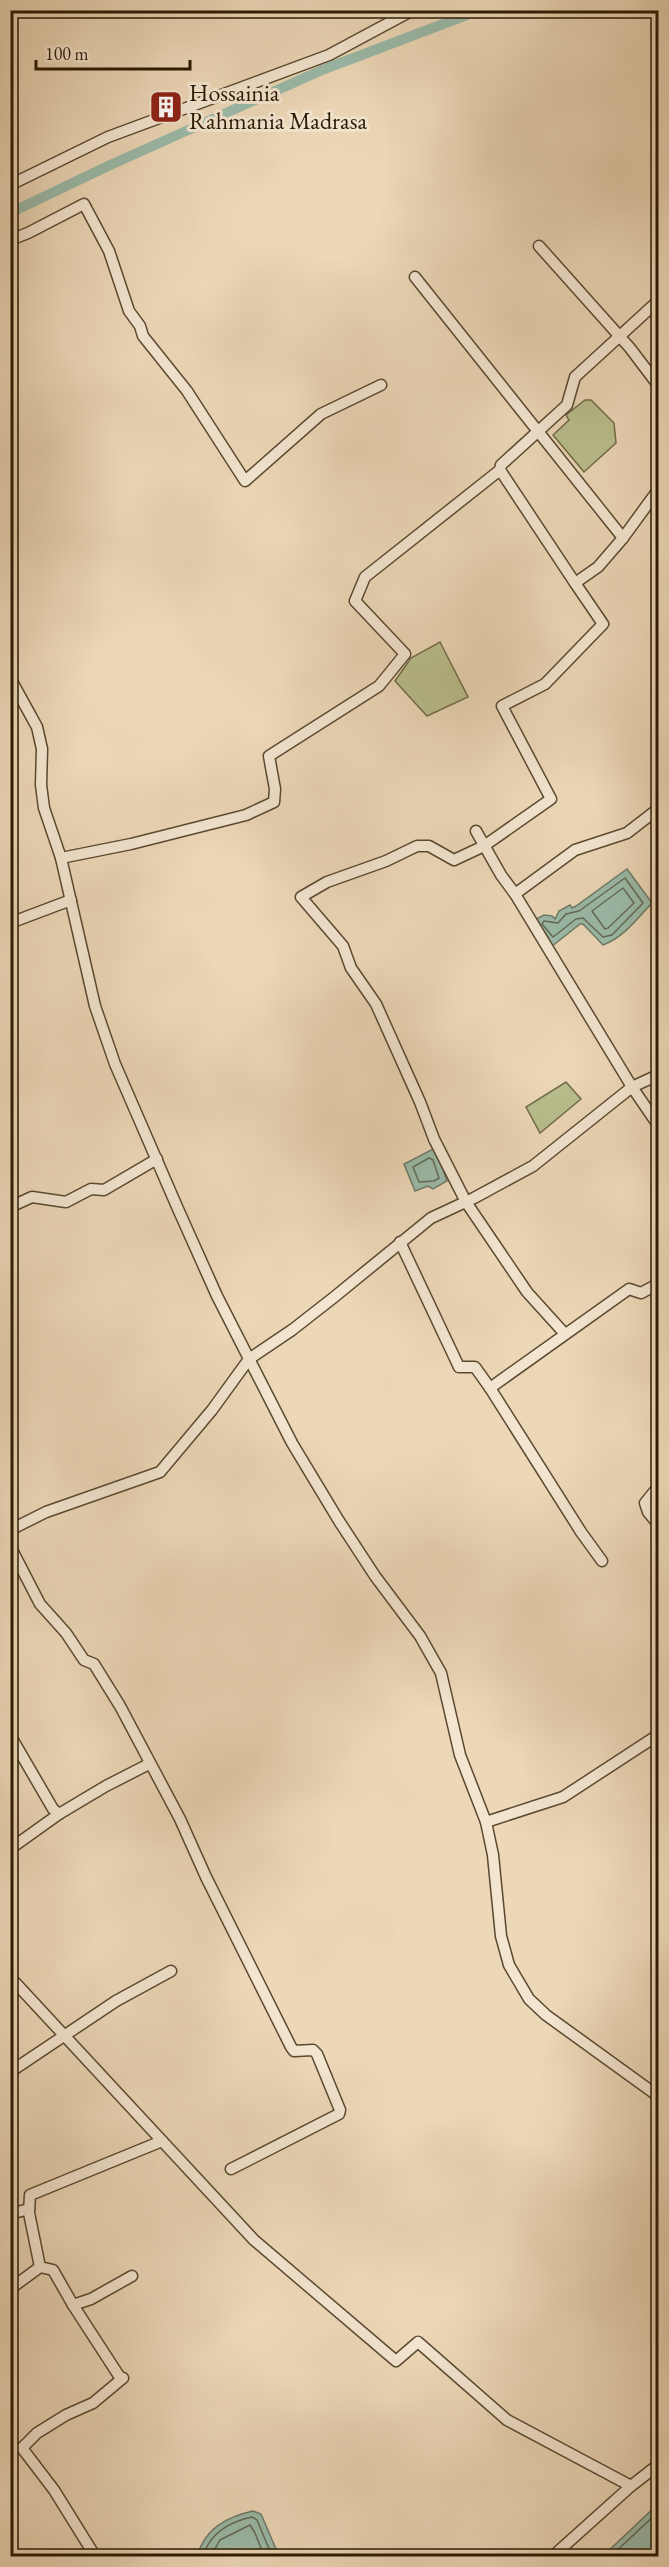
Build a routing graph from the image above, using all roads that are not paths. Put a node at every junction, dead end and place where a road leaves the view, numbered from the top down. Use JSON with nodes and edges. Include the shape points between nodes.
{"nodes":[{"id":1,"x":413,"y":10,"type":"edge"},
{"id":2,"x":10,"y":184,"type":"edge"},
{"id":3,"x":10,"y":240,"type":"edge"},
{"id":4,"x":539,"y":246,"type":"dead end"},
{"id":5,"x":415,"y":277,"type":"dead end"},
{"id":6,"x":658,"y":301,"type":"edge"},
{"id":7,"x":621,"y":337,"type":"junction"},
{"id":8,"x":381,"y":385,"type":"dead end"},
{"id":9,"x":658,"y":385,"type":"edge"},
{"id":10,"x":538,"y":430,"type":"junction"},
{"id":11,"x":500,"y":470,"type":"junction"},
{"id":12,"x":658,"y":490,"type":"edge"},
{"id":13,"x":623,"y":538,"type":"junction"},
{"id":14,"x":575,"y":583,"type":"junction"},
{"id":15,"x":10,"y":678,"type":"edge"},
{"id":16,"x":658,"y":808,"type":"edge"},
{"id":17,"x":476,"y":831,"type":"dead end"},
{"id":18,"x":484,"y":846,"type":"junction"},
{"id":19,"x":61,"y":858,"type":"junction"},
{"id":20,"x":515,"y":894,"type":"junction"},
{"id":21,"x":71,"y":900,"type":"junction"},
{"id":22,"x":10,"y":923,"type":"edge"},
{"id":23,"x":658,"y":1075,"type":"edge"},
{"id":24,"x":632,"y":1087,"type":"junction"},
{"id":25,"x":658,"y":1125,"type":"edge"},
{"id":26,"x":157,"y":1159,"type":"junction"},
{"id":27,"x":466,"y":1202,"type":"junction"},
{"id":28,"x":10,"y":1207,"type":"edge"},
{"id":29,"x":400,"y":1242,"type":"junction"},
{"id":30,"x":658,"y":1284,"type":"edge"},
{"id":31,"x":565,"y":1334,"type":"junction"},
{"id":32,"x":249,"y":1359,"type":"junction"},
{"id":33,"x":490,"y":1388,"type":"junction"},
{"id":34,"x":658,"y":1486,"type":"edge"},
{"id":35,"x":658,"y":1524,"type":"edge"},
{"id":36,"x":10,"y":1530,"type":"edge"},
{"id":37,"x":10,"y":1546,"type":"edge"},
{"id":38,"x":602,"y":1561,"type":"dead end"},
{"id":39,"x":10,"y":1735,"type":"edge"},
{"id":40,"x":658,"y":1735,"type":"edge"},
{"id":41,"x":149,"y":1764,"type":"junction"},
{"id":42,"x":59,"y":1814,"type":"junction"},
{"id":43,"x":486,"y":1822,"type":"junction"},
{"id":44,"x":10,"y":1849,"type":"edge"},
{"id":45,"x":171,"y":1971,"type":"dead end"},
{"id":46,"x":10,"y":1977,"type":"edge"},
{"id":47,"x":64,"y":2036,"type":"junction"},
{"id":48,"x":10,"y":2072,"type":"edge"},
{"id":49,"x":658,"y":2096,"type":"edge"},
{"id":50,"x":162,"y":2141,"type":"junction"},
{"id":51,"x":231,"y":2169,"type":"dead end"},
{"id":52,"x":29,"y":2209,"type":"junction"},
{"id":53,"x":10,"y":2214,"type":"edge"},
{"id":54,"x":40,"y":2267,"type":"junction"},
{"id":55,"x":132,"y":2276,"type":"dead end"},
{"id":56,"x":10,"y":2289,"type":"edge"},
{"id":57,"x":73,"y":2305,"type":"junction"},
{"id":58,"x":658,"y":2465,"type":"edge"},
{"id":59,"x":631,"y":2486,"type":"junction"},
{"id":60,"x":95,"y":2556,"type":"edge"},
{"id":61,"x":553,"y":2556,"type":"edge"}],
"edges":[{"from":1,"to":2,"type":"street","via":[[329,55],[108,136]]},
{"from":3,"to":8,"type":"street","via":[[84,204],[109,251],[129,311],[143,336],[187,391],[245,481],[321,414]]},
{"from":4,"to":7,"type":"street"},
{"from":5,"to":10,"type":"street"},
{"from":6,"to":7,"type":"street"},
{"from":7,"to":9,"type":"street"},
{"from":7,"to":10,"type":"street","via":[[575,377],[567,405]]},
{"from":10,"to":11,"type":"street"},
{"from":10,"to":13,"type":"street"},
{"from":11,"to":14,"type":"street"},
{"from":11,"to":19,"type":"street","via":[[365,577],[355,601],[405,654],[379,686],[269,756],[274,802],[246,815]]},
{"from":12,"to":13,"type":"street"},
{"from":13,"to":14,"type":"street","via":[[598,567]]},
{"from":14,"to":18,"type":"street","via":[[603,624],[544,684],[502,706],[551,799]]},
{"from":15,"to":19,"type":"street","via":[[37,728],[42,749],[44,808]]},
{"from":16,"to":20,"type":"street","via":[[627,833],[574,850]]},
{"from":17,"to":18,"type":"street"},
{"from":18,"to":20,"type":"street"},
{"from":18,"to":27,"type":"street","via":[[454,860],[429,846],[417,846],[327,882],[301,897],[343,946],[351,968],[376,1004]]},
{"from":19,"to":21,"type":"street"},
{"from":20,"to":24,"type":"street"},
{"from":21,"to":22,"type":"street"},
{"from":21,"to":26,"type":"street","via":[[95,1006],[115,1064]]},
{"from":23,"to":24,"type":"street"},
{"from":24,"to":25,"type":"street"},
{"from":24,"to":27,"type":"street","via":[[533,1166]]},
{"from":26,"to":28,"type":"street","via":[[104,1190],[91,1189],[66,1202],[32,1197]]},
{"from":26,"to":32,"type":"street"},
{"from":27,"to":29,"type":"street","via":[[431,1218]]},
{"from":27,"to":31,"type":"street","via":[[527,1292]]},
{"from":29,"to":32,"type":"street","via":[[300,1324]]},
{"from":29,"to":33,"type":"street","via":[[459,1368],[475,1367]]},
{"from":30,"to":31,"type":"street","via":[[640,1293],[629,1289]]},
{"from":31,"to":33,"type":"street"},
{"from":32,"to":36,"type":"street","via":[[160,1472],[46,1512]]},
{"from":32,"to":43,"type":"street","via":[[292,1443],[339,1521],[435,1659],[460,1755]]},
{"from":33,"to":38,"type":"street"},
{"from":34,"to":35,"type":"street","via":[[645,1503]]},
{"from":37,"to":41,"type":"street","via":[[40,1604],[84,1660],[94,1664]]},
{"from":39,"to":42,"type":"street"},
{"from":40,"to":43,"type":"street","via":[[563,1797]]},
{"from":41,"to":42,"type":"street"},
{"from":41,"to":51,"type":"street","via":[[180,1819],[291,2047],[294,2051],[313,2050],[317,2054],[340,2110],[339,2114]]},
{"from":42,"to":44,"type":"street"},
{"from":43,"to":49,"type":"street","via":[[501,1936],[518,1984],[546,2014]]},
{"from":45,"to":47,"type":"street"},
{"from":46,"to":47,"type":"street"},
{"from":47,"to":48,"type":"street"},
{"from":47,"to":50,"type":"street"},
{"from":50,"to":52,"type":"street","via":[[38,2190],[30,2195]]},
{"from":50,"to":59,"type":"street","via":[[254,2240],[396,2361],[418,2342],[507,2420]]},
{"from":52,"to":53,"type":"street"},
{"from":52,"to":54,"type":"street"},
{"from":54,"to":56,"type":"street"},
{"from":54,"to":57,"type":"street","via":[[53,2271]]},
{"from":55,"to":57,"type":"street"},
{"from":57,"to":60,"type":"street","via":[[122,2379],[93,2403],[37,2433],[22,2448]]},
{"from":58,"to":59,"type":"street"},
{"from":59,"to":61,"type":"street"}]}
